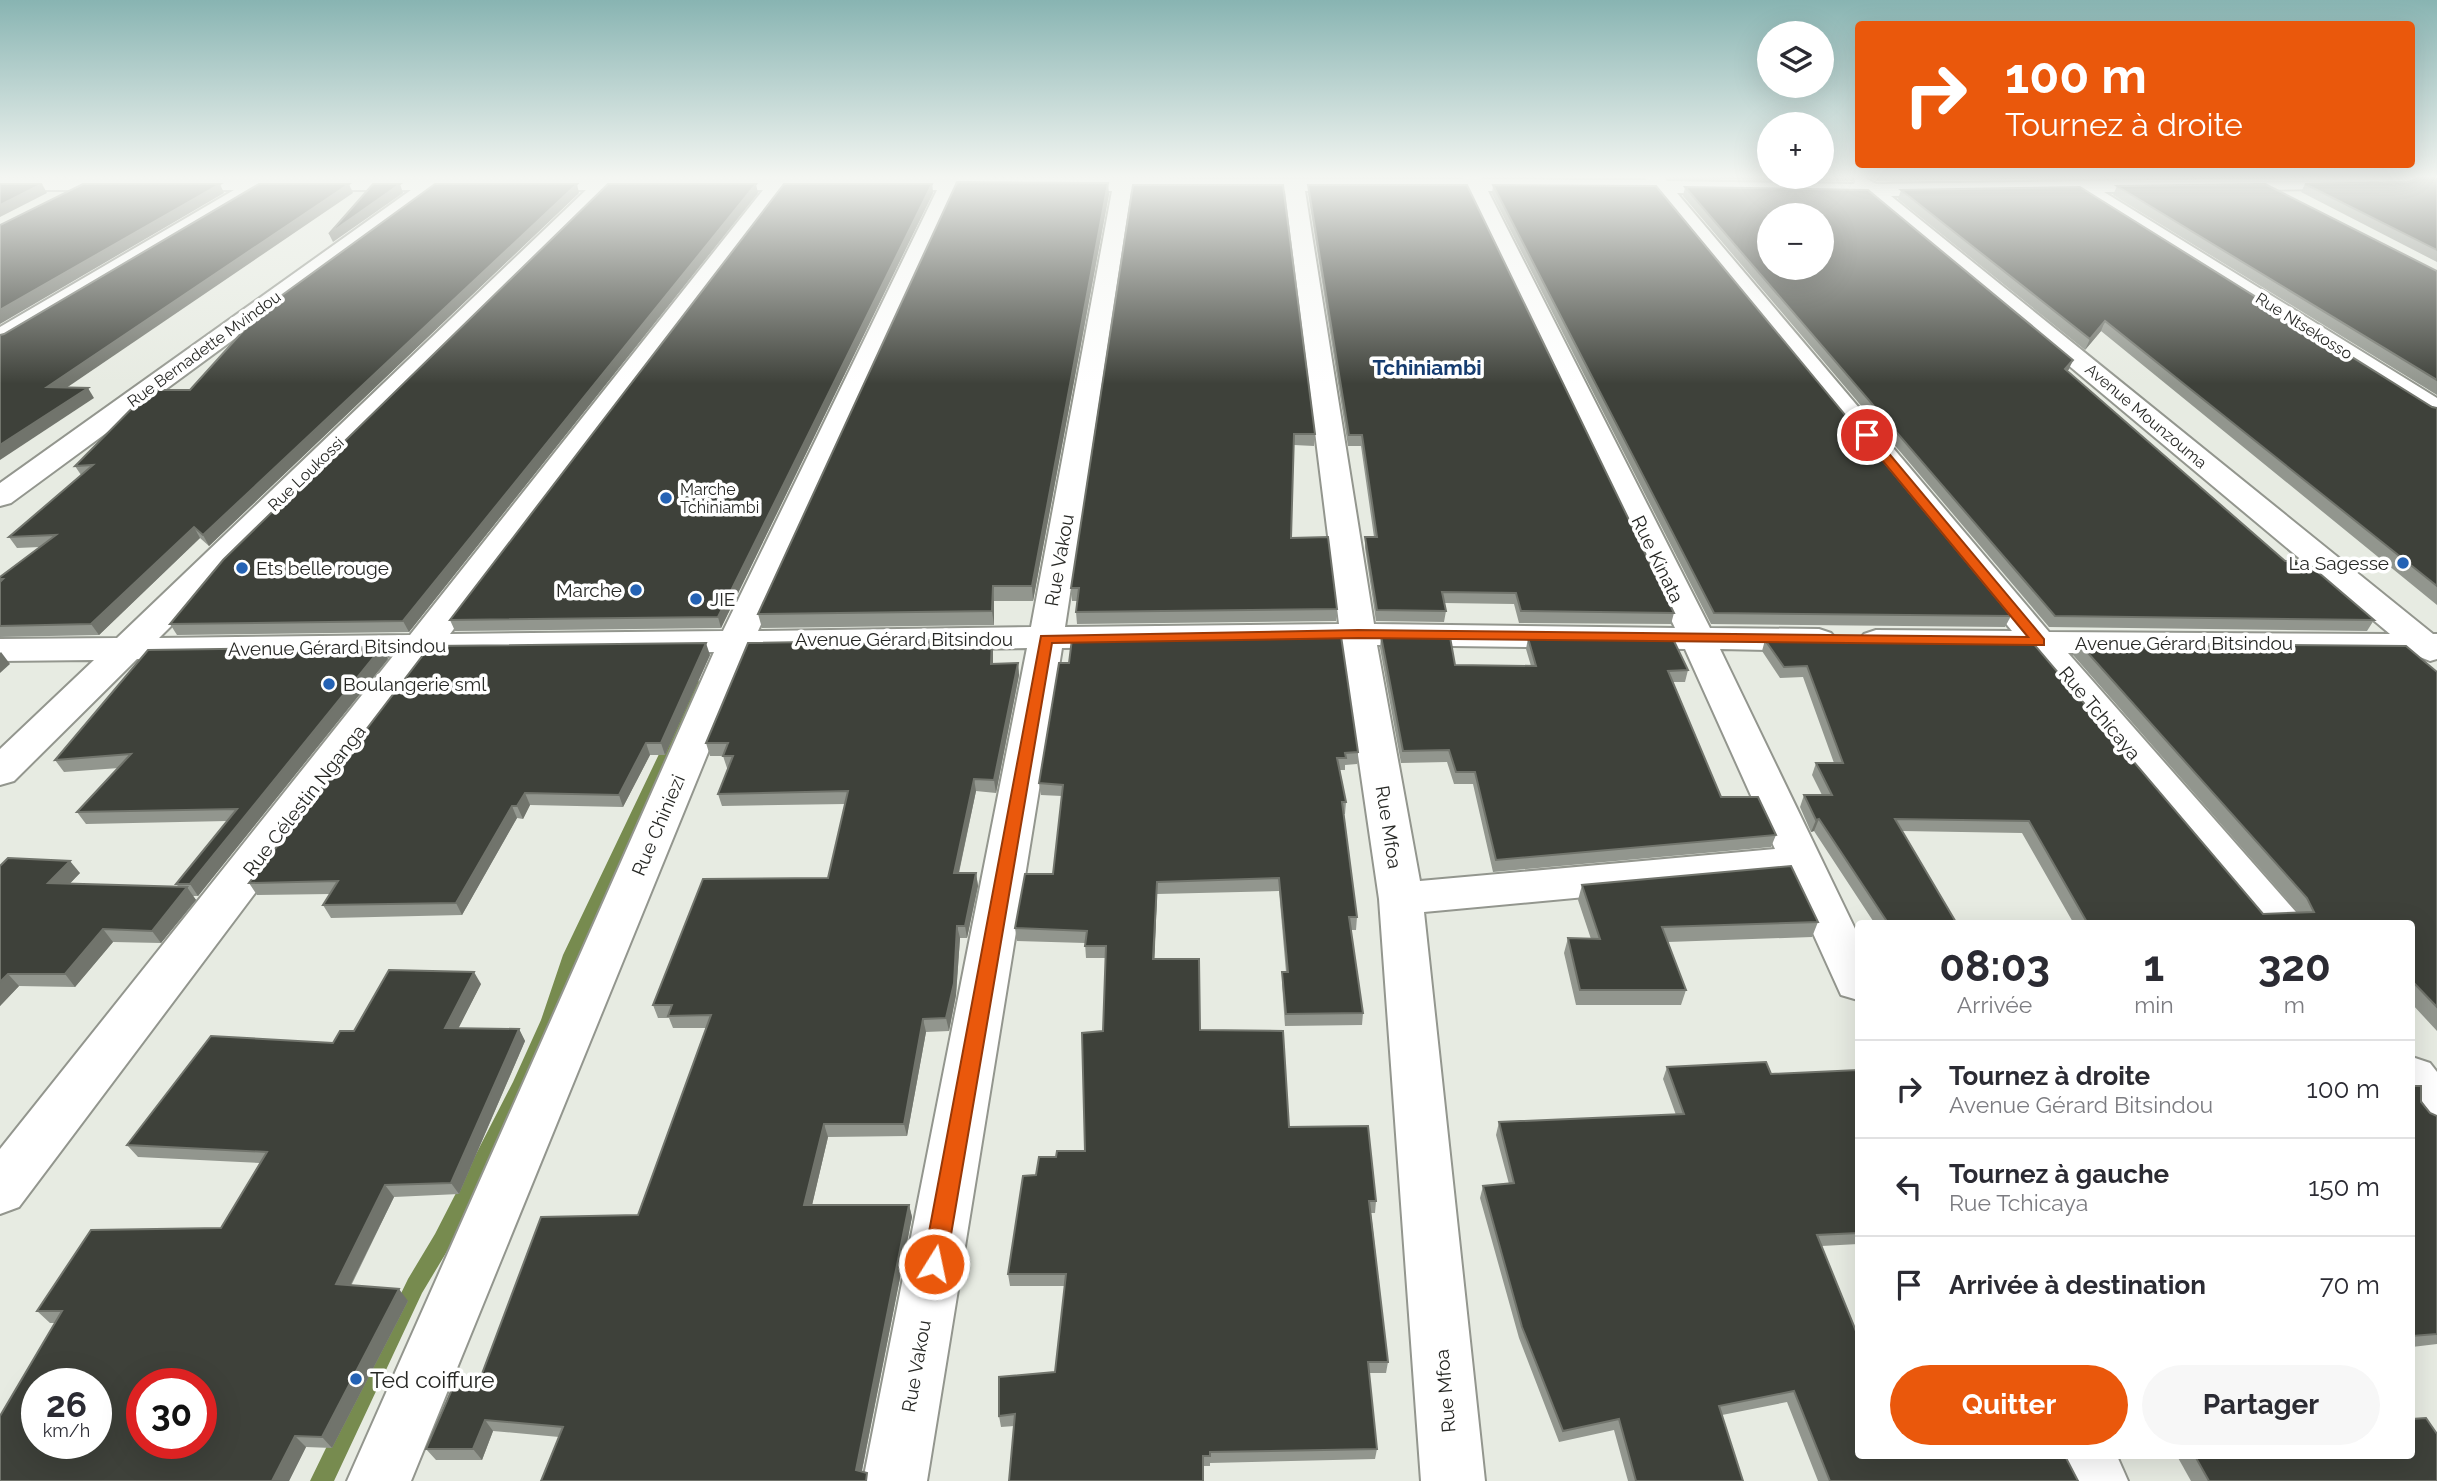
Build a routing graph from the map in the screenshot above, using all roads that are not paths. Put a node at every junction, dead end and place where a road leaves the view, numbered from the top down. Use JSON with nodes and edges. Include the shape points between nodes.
{"nodes":[{"id":1,"x":155,"y":245,"type":"edge"},
{"id":2,"x":348,"y":245,"type":"edge"},
{"id":3,"x":541,"y":245,"type":"edge"},
{"id":4,"x":733,"y":245,"type":"edge"},
{"id":5,"x":921,"y":245,"type":"edge"},
{"id":6,"x":1112,"y":245,"type":"edge"},
{"id":7,"x":1302,"y":245,"type":"edge"},
{"id":8,"x":1505,"y":245,"type":"edge"},
{"id":9,"x":1710,"y":245,"type":"edge"},
{"id":10,"x":1940,"y":245,"type":"edge"},
{"id":11,"x":2173,"y":245,"type":"edge"},
{"id":12,"x":0,"y":337,"type":"edge"},
{"id":13,"x":2437,"y":410,"type":"edge"},
{"id":14,"x":0,"y":497,"type":"edge"},
{"id":15,"x":1358,"y":634,"type":"junction"},
{"id":16,"x":1046,"y":639,"type":"junction"},
{"id":17,"x":1698,"y":639,"type":"junction"},
{"id":18,"x":736,"y":640,"type":"junction"},
{"id":19,"x":2039,"y":642,"type":"junction"},
{"id":20,"x":424,"y":646,"type":"junction"},
{"id":21,"x":2433,"y":649,"type":"edge"},
{"id":22,"x":0,"y":650,"type":"edge"},
{"id":23,"x":124,"y":650,"type":"junction"},
{"id":24,"x":0,"y":772,"type":"edge"},
{"id":25,"x":1801,"y":862,"type":"junction"},
{"id":26,"x":1401,"y":899,"type":"junction"},
{"id":27,"x":2277,"y":920,"type":"edge"},
{"id":28,"x":1855,"y":976,"type":"edge"},
{"id":29,"x":2415,"y":1082,"type":"edge"},
{"id":30,"x":2437,"y":1108,"type":"edge"},
{"id":31,"x":0,"y":1190,"type":"edge"},
{"id":32,"x":2085,"y":1459,"type":"edge"},
{"id":33,"x":379,"y":1481,"type":"edge"},
{"id":34,"x":895,"y":1481,"type":"edge"},
{"id":35,"x":1453,"y":1481,"type":"edge"},
{"id":36,"x":2096,"y":1481,"type":"edge"}],
"edges":[{"from":1,"to":12,"type":"street"},
{"from":2,"to":14,"type":"street","name":"Rue Bernadette Mvindou"},
{"from":3,"to":23,"type":"street","name":"Rue Loukossi"},
{"from":4,"to":20,"type":"street","name":"Rue Célestin Nganga"},
{"from":5,"to":18,"type":"street","name":"Rue Chiniezi"},
{"from":6,"to":16,"type":"street","name":"Rue Vakou"},
{"from":7,"to":15,"type":"street","name":"Rue Mfoa"},
{"from":8,"to":17,"type":"street","name":"Rue Kinata"},
{"from":9,"to":19,"type":"street","name":"Rue Tchicaya"},
{"from":10,"to":21,"type":"street","name":"Avenue Mounzouma"},
{"from":11,"to":13,"type":"street","name":"Rue Ntsekosso"},
{"from":15,"to":16,"type":"street","name":"Avenue Gérard Bitsindou"},
{"from":15,"to":17,"type":"street","name":"Avenue Gérard Bitsindou"},
{"from":15,"to":26,"type":"street","name":"Rue Mfoa"},
{"from":16,"to":18,"type":"street","name":"Avenue Gérard Bitsindou"},
{"from":16,"to":34,"type":"street","name":"Rue Vakou"},
{"from":17,"to":19,"type":"street","name":"Avenue Gérard Bitsindou"},
{"from":17,"to":25,"type":"street","name":"Rue Kinata"},
{"from":18,"to":20,"type":"street","name":"Avenue Gérard Bitsindou"},
{"from":18,"to":33,"type":"street","name":"Rue Chiniezi"},
{"from":19,"to":21,"type":"street","name":"Avenue Gérard Bitsindou"},
{"from":19,"to":27,"type":"street","name":"Rue Tchicaya"},
{"from":20,"to":23,"type":"street","name":"Avenue Gérard Bitsindou"},
{"from":20,"to":31,"type":"street","name":"Rue Célestin Nganga"},
{"from":22,"to":23,"type":"street","name":"Avenue Gérard Bitsindou"},
{"from":23,"to":24,"type":"street","name":"Rue Loukossi"},
{"from":25,"to":26,"type":"street"},
{"from":25,"to":28,"type":"street","name":"Rue Kinata"},
{"from":26,"to":35,"type":"street","name":"Rue Mfoa"},
{"from":29,"to":30,"type":"street"},
{"from":32,"to":36,"type":"street"}]}
